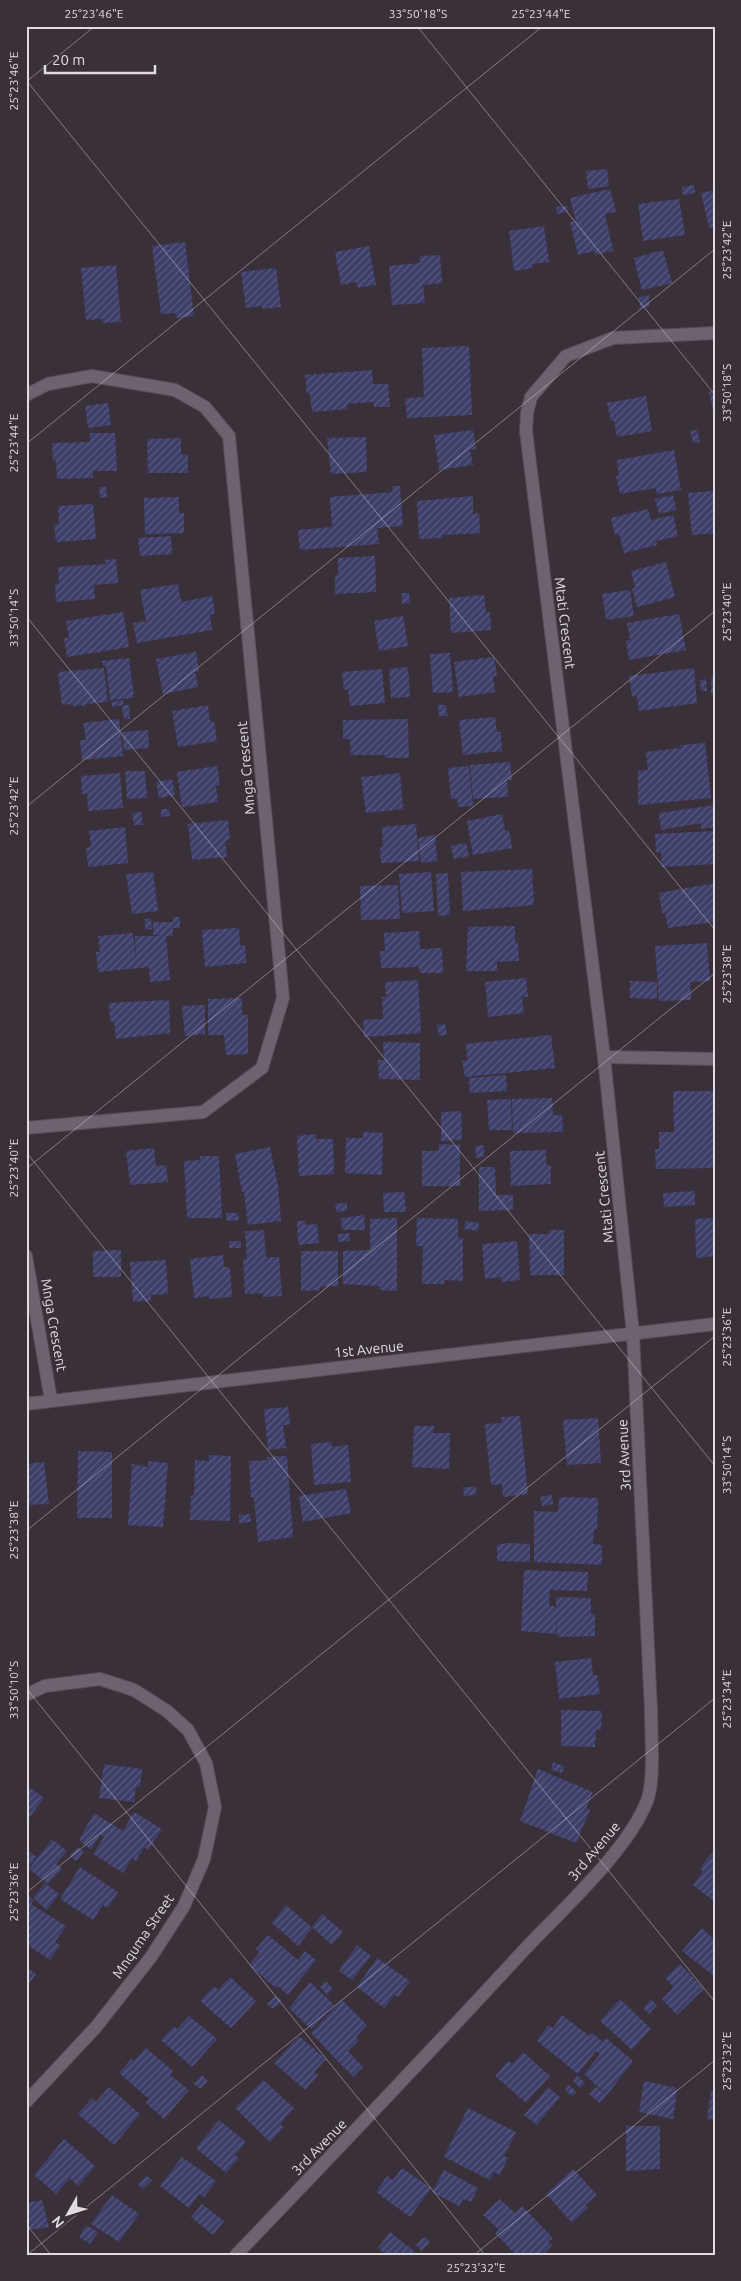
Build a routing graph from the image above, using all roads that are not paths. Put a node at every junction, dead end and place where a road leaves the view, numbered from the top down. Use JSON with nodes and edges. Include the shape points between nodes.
{"nodes":[{"id":1,"x":715,"y":333,"type":"edge"},
{"id":2,"x":26,"y":395,"type":"edge"},
{"id":3,"x":604,"y":1057,"type":"junction"},
{"id":4,"x":715,"y":1059,"type":"edge"},
{"id":5,"x":26,"y":1128,"type":"edge"},
{"id":6,"x":26,"y":1256,"type":"edge"},
{"id":7,"x":715,"y":1324,"type":"edge"},
{"id":8,"x":633,"y":1334,"type":"junction"},
{"id":9,"x":51,"y":1400,"type":"junction"},
{"id":10,"x":26,"y":1404,"type":"edge"},
{"id":11,"x":26,"y":1695,"type":"edge"},
{"id":12,"x":26,"y":2102,"type":"edge"},
{"id":13,"x":236,"y":2255,"type":"edge"}],
"edges":[{"from":1,"to":3,"type":"street","name":"Mtati Crescent","via":[[613,338],[566,356],[531,397],[527,413],[526,431]]},
{"from":2,"to":5,"type":"street","name":"Mnga Crescent","via":[[48,384],[92,376],[175,390],[205,407],[229,436],[283,998],[262,1068],[203,1112]]},
{"from":3,"to":4,"type":"street"},
{"from":3,"to":8,"type":"street","name":"Mtati Crescent"},
{"from":6,"to":9,"type":"street","name":"Mnga Crescent"},
{"from":7,"to":8,"type":"street","name":"1st Avenue"},
{"from":8,"to":9,"type":"street","name":"1st Avenue"},
{"from":8,"to":13,"type":"street","name":"3rd Avenue","via":[[651,1710],[648,1799],[636,1824],[592,1878]]},
{"from":9,"to":10,"type":"street","name":"1st Avenue"},
{"from":11,"to":12,"type":"street","name":"Mnquma Street","via":[[45,1686],[100,1679],[134,1690],[167,1711],[188,1730],[206,1763],[215,1808],[204,1860],[184,1906],[151,1957],[96,2027]]}]}
